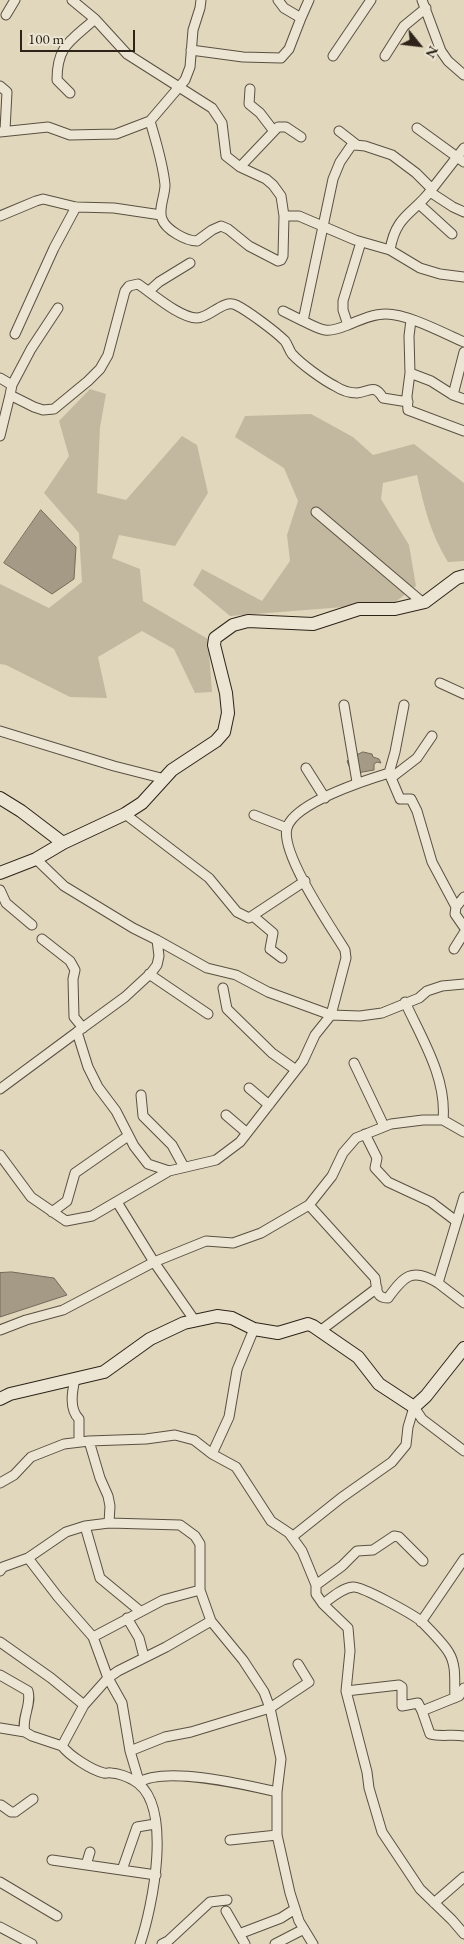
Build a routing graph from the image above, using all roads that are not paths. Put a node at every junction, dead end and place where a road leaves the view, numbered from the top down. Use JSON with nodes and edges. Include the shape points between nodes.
{"nodes":[{"id":1,"x":15,"y":0,"type":"edge"},
{"id":2,"x":72,"y":0,"type":"edge"},
{"id":3,"x":201,"y":0,"type":"edge"},
{"id":4,"x":278,"y":0,"type":"edge"},
{"id":5,"x":309,"y":0,"type":"edge"},
{"id":6,"x":371,"y":0,"type":"edge"},
{"id":7,"x":424,"y":4,"type":"edge"},
{"id":8,"x":6,"y":15,"type":"dead end"},
{"id":9,"x":301,"y":18,"type":"junction"},
{"id":10,"x":96,"y":19,"type":"junction"},
{"id":11,"x":191,"y":50,"type":"junction"},
{"id":12,"x":333,"y":56,"type":"dead end"},
{"id":13,"x":385,"y":56,"type":"dead end"},
{"id":14,"x":464,"y":75,"type":"edge"},
{"id":15,"x":0,"y":86,"type":"edge"},
{"id":16,"x":180,"y":87,"type":"junction"},
{"id":17,"x":250,"y":90,"type":"dead end"},
{"id":18,"x":70,"y":93,"type":"dead end"},
{"id":19,"x":3,"y":108,"type":"edge"},
{"id":20,"x":150,"y":121,"type":"junction"},
{"id":21,"x":417,"y":128,"type":"dead end"},
{"id":22,"x":273,"y":130,"type":"junction"},
{"id":23,"x":3,"y":131,"type":"edge"},
{"id":24,"x":339,"y":131,"type":"dead end"},
{"id":25,"x":301,"y":137,"type":"dead end"},
{"id":26,"x":357,"y":145,"type":"junction"},
{"id":27,"x":464,"y":148,"type":"edge"},
{"id":28,"x":460,"y":159,"type":"edge"},
{"id":29,"x":240,"y":167,"type":"junction"},
{"id":30,"x":431,"y":190,"type":"junction"},
{"id":31,"x":419,"y":204,"type":"junction"},
{"id":32,"x":76,"y":207,"type":"junction"},
{"id":33,"x":464,"y":212,"type":"edge"},
{"id":34,"x":161,"y":215,"type":"junction"},
{"id":35,"x":0,"y":216,"type":"edge"},
{"id":36,"x":284,"y":216,"type":"junction"},
{"id":37,"x":323,"y":226,"type":"junction"},
{"id":38,"x":452,"y":234,"type":"dead end"},
{"id":39,"x":361,"y":242,"type":"junction"},
{"id":40,"x":390,"y":250,"type":"junction"},
{"id":41,"x":190,"y":262,"type":"dead end"},
{"id":42,"x":464,"y":277,"type":"edge"},
{"id":43,"x":149,"y":291,"type":"junction"},
{"id":44,"x":58,"y":308,"type":"dead end"},
{"id":45,"x":283,"y":311,"type":"dead end"},
{"id":46,"x":411,"y":320,"type":"junction"},
{"id":47,"x":303,"y":321,"type":"junction"},
{"id":48,"x":348,"y":325,"type":"junction"},
{"id":49,"x":15,"y":334,"type":"dead end"},
{"id":50,"x":464,"y":342,"type":"edge"},
{"id":51,"x":464,"y":352,"type":"edge"},
{"id":52,"x":410,"y":373,"type":"junction"},
{"id":53,"x":0,"y":378,"type":"edge"},
{"id":54,"x":12,"y":385,"type":"junction"},
{"id":55,"x":10,"y":395,"type":"junction"},
{"id":56,"x":453,"y":395,"type":"junction"},
{"id":57,"x":464,"y":399,"type":"edge"},
{"id":58,"x":408,"y":402,"type":"junction"},
{"id":59,"x":464,"y":431,"type":"edge"},
{"id":60,"x":0,"y":436,"type":"edge"},
{"id":61,"x":316,"y":512,"type":"dead end"},
{"id":62,"x":464,"y":576,"type":"edge"},
{"id":63,"x":422,"y":602,"type":"junction"},
{"id":64,"x":440,"y":683,"type":"dead end"},
{"id":65,"x":464,"y":694,"type":"edge"},
{"id":66,"x":344,"y":705,"type":"dead end"},
{"id":67,"x":404,"y":705,"type":"dead end"},
{"id":68,"x":0,"y":731,"type":"edge"},
{"id":69,"x":432,"y":736,"type":"dead end"},
{"id":70,"x":306,"y":768,"type":"dead end"},
{"id":71,"x":390,"y":776,"type":"junction"},
{"id":72,"x":164,"y":779,"type":"junction"},
{"id":73,"x":357,"y":782,"type":"junction"},
{"id":74,"x":0,"y":798,"type":"edge"},
{"id":75,"x":325,"y":798,"type":"junction"},
{"id":76,"x":125,"y":814,"type":"junction"},
{"id":77,"x":254,"y":815,"type":"dead end"},
{"id":78,"x":287,"y":828,"type":"junction"},
{"id":79,"x":63,"y":843,"type":"junction"},
{"id":80,"x":36,"y":859,"type":"junction"},
{"id":81,"x":0,"y":873,"type":"edge"},
{"id":82,"x":305,"y":881,"type":"junction"},
{"id":83,"x":0,"y":890,"type":"edge"},
{"id":84,"x":464,"y":897,"type":"edge"},
{"id":85,"x":456,"y":907,"type":"junction"},
{"id":86,"x":253,"y":916,"type":"junction"},
{"id":87,"x":32,"y":925,"type":"dead end"},
{"id":88,"x":464,"y":927,"type":"edge"},
{"id":89,"x":464,"y":933,"type":"edge"},
{"id":90,"x":42,"y":939,"type":"dead end"},
{"id":91,"x":158,"y":940,"type":"junction"},
{"id":92,"x":454,"y":949,"type":"dead end"},
{"id":93,"x":282,"y":958,"type":"dead end"},
{"id":94,"x":149,"y":974,"type":"junction"},
{"id":95,"x":464,"y":984,"type":"edge"},
{"id":96,"x":223,"y":988,"type":"dead end"},
{"id":97,"x":405,"y":1002,"type":"junction"},
{"id":98,"x":208,"y":1014,"type":"dead end"},
{"id":99,"x":331,"y":1015,"type":"junction"},
{"id":100,"x":80,"y":1030,"type":"junction"},
{"id":101,"x":354,"y":1063,"type":"dead end"},
{"id":102,"x":296,"y":1070,"type":"junction"},
{"id":103,"x":250,"y":1088,"type":"dead end"},
{"id":104,"x":0,"y":1089,"type":"edge"},
{"id":105,"x":141,"y":1096,"type":"dead end"},
{"id":106,"x":269,"y":1105,"type":"junction"},
{"id":107,"x":226,"y":1114,"type":"dead end"},
{"id":108,"x":443,"y":1120,"type":"junction"},
{"id":109,"x":384,"y":1126,"type":"junction"},
{"id":110,"x":464,"y":1132,"type":"edge"},
{"id":111,"x":247,"y":1133,"type":"junction"},
{"id":112,"x":365,"y":1134,"type":"junction"},
{"id":113,"x":128,"y":1136,"type":"junction"},
{"id":114,"x":0,"y":1155,"type":"edge"},
{"id":115,"x":184,"y":1167,"type":"junction"},
{"id":116,"x":169,"y":1170,"type":"junction"},
{"id":117,"x":464,"y":1197,"type":"edge"},
{"id":118,"x":117,"y":1202,"type":"junction"},
{"id":119,"x":309,"y":1205,"type":"junction"},
{"id":120,"x":52,"y":1212,"type":"junction"},
{"id":121,"x":456,"y":1222,"type":"junction"},
{"id":122,"x":154,"y":1262,"type":"junction"},
{"id":123,"x":438,"y":1283,"type":"junction"},
{"id":124,"x":377,"y":1288,"type":"junction"},
{"id":125,"x":464,"y":1303,"type":"edge"},
{"id":126,"x":195,"y":1321,"type":"junction"},
{"id":127,"x":254,"y":1329,"type":"junction"},
{"id":128,"x":0,"y":1330,"type":"edge"},
{"id":129,"x":320,"y":1331,"type":"junction"},
{"id":130,"x":464,"y":1348,"type":"edge"},
{"id":131,"x":74,"y":1379,"type":"junction"},
{"id":132,"x":0,"y":1399,"type":"edge"},
{"id":133,"x":414,"y":1407,"type":"junction"},
{"id":134,"x":89,"y":1441,"type":"junction"},
{"id":135,"x":79,"y":1442,"type":"junction"},
{"id":136,"x":462,"y":1446,"type":"edge"},
{"id":137,"x":212,"y":1454,"type":"junction"},
{"id":138,"x":0,"y":1483,"type":"edge"},
{"id":139,"x":109,"y":1523,"type":"junction"},
{"id":140,"x":84,"y":1526,"type":"junction"},
{"id":141,"x":292,"y":1537,"type":"junction"},
{"id":142,"x":28,"y":1558,"type":"junction"},
{"id":143,"x":464,"y":1559,"type":"edge"},
{"id":144,"x":423,"y":1561,"type":"dead end"},
{"id":145,"x":0,"y":1570,"type":"edge"},
{"id":146,"x":316,"y":1585,"type":"junction"},
{"id":147,"x":200,"y":1590,"type":"junction"},
{"id":148,"x":323,"y":1604,"type":"junction"},
{"id":149,"x":140,"y":1611,"type":"junction"},
{"id":150,"x":127,"y":1618,"type":"junction"},
{"id":151,"x":211,"y":1621,"type":"junction"},
{"id":152,"x":421,"y":1622,"type":"junction"},
{"id":153,"x":93,"y":1637,"type":"junction"},
{"id":154,"x":0,"y":1642,"type":"edge"},
{"id":155,"x":144,"y":1657,"type":"junction"},
{"id":156,"x":298,"y":1664,"type":"dead end"},
{"id":157,"x":0,"y":1675,"type":"edge"},
{"id":158,"x":108,"y":1678,"type":"junction"},
{"id":159,"x":464,"y":1688,"type":"edge"},
{"id":160,"x":346,"y":1691,"type":"junction"},
{"id":161,"x":455,"y":1698,"type":"junction"},
{"id":162,"x":84,"y":1705,"type":"junction"},
{"id":163,"x":270,"y":1708,"type":"junction"},
{"id":164,"x":422,"y":1711,"type":"junction"},
{"id":165,"x":0,"y":1728,"type":"edge"},
{"id":166,"x":25,"y":1732,"type":"junction"},
{"id":167,"x":464,"y":1736,"type":"edge"},
{"id":168,"x":62,"y":1746,"type":"junction"},
{"id":169,"x":130,"y":1751,"type":"junction"},
{"id":170,"x":139,"y":1782,"type":"junction"},
{"id":171,"x":277,"y":1792,"type":"junction"},
{"id":172,"x":33,"y":1799,"type":"dead end"},
{"id":173,"x":0,"y":1806,"type":"edge"},
{"id":174,"x":155,"y":1824,"type":"junction"},
{"id":175,"x":277,"y":1835,"type":"junction"},
{"id":176,"x":230,"y":1840,"type":"dead end"},
{"id":177,"x":90,"y":1852,"type":"dead end"},
{"id":178,"x":52,"y":1860,"type":"dead end"},
{"id":179,"x":86,"y":1865,"type":"junction"},
{"id":180,"x":122,"y":1870,"type":"junction"},
{"id":181,"x":156,"y":1875,"type":"junction"},
{"id":182,"x":464,"y":1877,"type":"edge"},
{"id":183,"x":0,"y":1882,"type":"edge"},
{"id":184,"x":227,"y":1900,"type":"dead end"},
{"id":185,"x":434,"y":1903,"type":"junction"},
{"id":186,"x":296,"y":1909,"type":"junction"},
{"id":187,"x":226,"y":1910,"type":"dead end"},
{"id":188,"x":57,"y":1916,"type":"dead end"},
{"id":189,"x":0,"y":1927,"type":"edge"},
{"id":190,"x":304,"y":1929,"type":"junction"},
{"id":191,"x":239,"y":1934,"type":"junction"},
{"id":192,"x":464,"y":1934,"type":"edge"},
{"id":193,"x":32,"y":1944,"type":"edge"},
{"id":194,"x":140,"y":1944,"type":"edge"},
{"id":195,"x":162,"y":1944,"type":"edge"},
{"id":196,"x":245,"y":1944,"type":"edge"},
{"id":197,"x":274,"y":1944,"type":"edge"},
{"id":198,"x":313,"y":1944,"type":"edge"}],
"edges":[{"from":1,"to":8,"type":"street"},
{"from":2,"to":10,"type":"street"},
{"from":3,"to":11,"type":"street"},
{"from":4,"to":9,"type":"street","via":[[284,8]]},
{"from":5,"to":9,"type":"street"},
{"from":6,"to":12,"type":"street"},
{"from":7,"to":13,"type":"street","via":[[404,26]]},
{"from":7,"to":14,"type":"street","via":[[441,51],[448,62]]},
{"from":9,"to":11,"type":"street","via":[[289,49],[281,58]]},
{"from":10,"to":16,"type":"street","via":[[127,54]]},
{"from":10,"to":18,"type":"street","via":[[63,48],[57,80]]},
{"from":11,"to":16,"type":"street","via":[[190,67]]},
{"from":15,"to":19,"type":"street","via":[[7,92]]},
{"from":16,"to":20,"type":"street"},
{"from":16,"to":29,"type":"street","via":[[212,108],[222,123],[226,156]]},
{"from":17,"to":22,"type":"street","via":[[249,104]]},
{"from":19,"to":23,"type":"street"},
{"from":20,"to":23,"type":"street","via":[[116,134],[70,135],[48,127]]},
{"from":20,"to":34,"type":"street","via":[[163,164],[165,188]]},
{"from":21,"to":28,"type":"street"},
{"from":22,"to":25,"type":"street","via":[[286,127]]},
{"from":22,"to":29,"type":"street"},
{"from":24,"to":26,"type":"street"},
{"from":26,"to":30,"type":"street","via":[[392,155],[416,173]]},
{"from":26,"to":37,"type":"street","via":[[351,146],[333,178]]},
{"from":27,"to":28,"type":"street"},
{"from":28,"to":30,"type":"street"},
{"from":29,"to":36,"type":"street","via":[[273,185],[281,196]]},
{"from":30,"to":31,"type":"street"},
{"from":30,"to":33,"type":"street"},
{"from":31,"to":38,"type":"street"},
{"from":31,"to":40,"type":"street","via":[[399,224]]},
{"from":32,"to":34,"type":"street","via":[[114,208]]},
{"from":32,"to":35,"type":"street","via":[[43,200]]},
{"from":32,"to":49,"type":"street"},
{"from":34,"to":36,"type":"street","via":[[170,229],[190,241],[197,241],[221,226],[278,261],[283,256]]},
{"from":36,"to":37,"type":"street","via":[[299,216]]},
{"from":37,"to":39,"type":"street"},
{"from":37,"to":47,"type":"street"},
{"from":39,"to":40,"type":"street"},
{"from":39,"to":48,"type":"street","via":[[343,302]]},
{"from":40,"to":42,"type":"street","via":[[420,268]]},
{"from":41,"to":43,"type":"street"},
{"from":43,"to":55,"type":"street","via":[[138,284],[127,287],[108,355],[100,369],[54,409],[43,410]]},
{"from":43,"to":58,"type":"street","via":[[191,317],[204,317],[228,304],[236,305],[272,330],[292,354],[334,386],[356,393],[375,390],[383,398]]},
{"from":44,"to":54,"type":"street"},
{"from":45,"to":47,"type":"street"},
{"from":46,"to":48,"type":"street","via":[[386,314]]},
{"from":46,"to":50,"type":"street"},
{"from":46,"to":52,"type":"street","via":[[408,336]]},
{"from":47,"to":48,"type":"street","via":[[326,332]]},
{"from":51,"to":56,"type":"street"},
{"from":52,"to":56,"type":"street"},
{"from":52,"to":58,"type":"street"},
{"from":53,"to":54,"type":"street"},
{"from":54,"to":55,"type":"street"},
{"from":55,"to":60,"type":"street"},
{"from":56,"to":57,"type":"street"},
{"from":58,"to":59,"type":"street","via":[[408,410]]},
{"from":61,"to":63,"type":"street"},
{"from":62,"to":63,"type":"street"},
{"from":63,"to":72,"type":"street","via":[[395,609],[359,609],[313,624],[248,621],[224,630],[215,638],[214,645],[226,693],[228,713],[224,732]]},
{"from":64,"to":65,"type":"street"},
{"from":66,"to":73,"type":"street"},
{"from":67,"to":71,"type":"street"},
{"from":68,"to":72,"type":"street"},
{"from":69,"to":71,"type":"street","via":[[417,758]]},
{"from":70,"to":75,"type":"street"},
{"from":71,"to":73,"type":"street"},
{"from":71,"to":85,"type":"street","via":[[400,799],[412,800],[432,862]]},
{"from":72,"to":76,"type":"street","via":[[142,803]]},
{"from":73,"to":75,"type":"street"},
{"from":74,"to":79,"type":"street"},
{"from":75,"to":78,"type":"street","via":[[304,808],[292,818]]},
{"from":76,"to":79,"type":"street"},
{"from":76,"to":86,"type":"street","via":[[209,878],[237,912],[249,918]]},
{"from":77,"to":78,"type":"street"},
{"from":78,"to":82,"type":"street","via":[[288,849]]},
{"from":79,"to":80,"type":"street"},
{"from":80,"to":81,"type":"street"},
{"from":80,"to":91,"type":"street","via":[[64,886]]},
{"from":82,"to":86,"type":"street"},
{"from":82,"to":99,"type":"street","via":[[345,950],[346,958]]},
{"from":83,"to":87,"type":"street","via":[[6,903]]},
{"from":84,"to":85,"type":"street"},
{"from":85,"to":88,"type":"street","via":[[455,914]]},
{"from":86,"to":93,"type":"street","via":[[273,933],[270,949]]},
{"from":89,"to":92,"type":"street"},
{"from":90,"to":100,"type":"street","via":[[70,961],[75,970],[74,1017]]},
{"from":91,"to":94,"type":"street","via":[[157,965]]},
{"from":91,"to":99,"type":"street","via":[[207,968],[236,975],[268,992]]},
{"from":94,"to":98,"type":"street"},
{"from":94,"to":100,"type":"street","via":[[125,997]]},
{"from":95,"to":97,"type":"street","via":[[442,986]]},
{"from":96,"to":102,"type":"street","via":[[227,1010],[272,1053]]},
{"from":97,"to":99,"type":"street","via":[[382,1013]]},
{"from":97,"to":108,"type":"street","via":[[438,1077],[445,1103]]},
{"from":99,"to":102,"type":"street","via":[[315,1035]]},
{"from":100,"to":104,"type":"street"},
{"from":100,"to":113,"type":"street","via":[[88,1067]]},
{"from":101,"to":109,"type":"street"},
{"from":102,"to":106,"type":"street"},
{"from":103,"to":106,"type":"street"},
{"from":105,"to":115,"type":"street","via":[[143,1116],[172,1145]]},
{"from":106,"to":111,"type":"street"},
{"from":107,"to":111,"type":"street"},
{"from":108,"to":109,"type":"street"},
{"from":108,"to":110,"type":"street"},
{"from":109,"to":112,"type":"street"},
{"from":111,"to":115,"type":"street","via":[[216,1160]]},
{"from":112,"to":119,"type":"street","via":[[356,1138],[343,1153],[332,1176]]},
{"from":112,"to":121,"type":"street","via":[[377,1158],[375,1168],[388,1182],[431,1202]]},
{"from":113,"to":116,"type":"street","via":[[148,1164]]},
{"from":113,"to":120,"type":"street","via":[[75,1172],[67,1201]]},
{"from":114,"to":120,"type":"street","via":[[31,1198]]},
{"from":115,"to":116,"type":"street"},
{"from":116,"to":118,"type":"street"},
{"from":117,"to":121,"type":"street"},
{"from":118,"to":120,"type":"street","via":[[92,1216],[66,1221]]},
{"from":118,"to":122,"type":"street"},
{"from":119,"to":122,"type":"street","via":[[260,1233],[233,1243],[206,1240]]},
{"from":119,"to":124,"type":"street","via":[[375,1278]]},
{"from":121,"to":123,"type":"street"},
{"from":122,"to":126,"type":"street"},
{"from":122,"to":128,"type":"street","via":[[62,1310]]},
{"from":123,"to":124,"type":"street","via":[[414,1274],[398,1284],[388,1298],[379,1296]]},
{"from":123,"to":125,"type":"street"},
{"from":124,"to":129,"type":"street"},
{"from":126,"to":127,"type":"street","via":[[217,1316],[232,1318]]},
{"from":126,"to":131,"type":"street","via":[[150,1339],[104,1372]]},
{"from":127,"to":129,"type":"street","via":[[278,1332],[308,1324]]},
{"from":127,"to":137,"type":"street","via":[[237,1370],[229,1417]]},
{"from":129,"to":133,"type":"street","via":[[358,1358],[379,1384]]},
{"from":130,"to":133,"type":"street"},
{"from":131,"to":132,"type":"street"},
{"from":131,"to":135,"type":"street","via":[[72,1400],[79,1419]]},
{"from":133,"to":136,"type":"street","via":[[422,1419]]},
{"from":133,"to":141,"type":"street","via":[[406,1445],[392,1462]]},
{"from":134,"to":135,"type":"street"},
{"from":134,"to":137,"type":"street","via":[[175,1435],[194,1440]]},
{"from":134,"to":139,"type":"street","via":[[108,1496]]},
{"from":135,"to":138,"type":"street","via":[[64,1444],[31,1457],[14,1475]]},
{"from":137,"to":141,"type":"street","via":[[236,1467],[271,1521]]},
{"from":139,"to":140,"type":"street"},
{"from":139,"to":147,"type":"street","via":[[180,1525],[191,1531],[200,1544]]},
{"from":140,"to":142,"type":"street","via":[[66,1532]]},
{"from":140,"to":149,"type":"street","via":[[100,1578]]},
{"from":141,"to":146,"type":"street","via":[[302,1551]]},
{"from":142,"to":145,"type":"street"},
{"from":142,"to":153,"type":"street"},
{"from":143,"to":152,"type":"street"},
{"from":144,"to":146,"type":"street","via":[[399,1537],[394,1536],[373,1550],[357,1551]]},
{"from":146,"to":148,"type":"street","via":[[316,1594]]},
{"from":147,"to":149,"type":"street","via":[[163,1600]]},
{"from":147,"to":151,"type":"street"},
{"from":148,"to":152,"type":"street","via":[[352,1587],[358,1587]]},
{"from":148,"to":160,"type":"street","via":[[348,1628],[350,1650]]},
{"from":149,"to":150,"type":"street"},
{"from":150,"to":153,"type":"street"},
{"from":150,"to":155,"type":"street","via":[[139,1638]]},
{"from":151,"to":155,"type":"street"},
{"from":151,"to":163,"type":"street","via":[[243,1660],[264,1692]]},
{"from":152,"to":161,"type":"street","via":[[449,1652],[453,1662]]},
{"from":153,"to":158,"type":"street"},
{"from":154,"to":162,"type":"street"},
{"from":155,"to":158,"type":"street"},
{"from":156,"to":163,"type":"street","via":[[309,1682]]},
{"from":157,"to":166,"type":"street","via":[[28,1691],[30,1698]]},
{"from":158,"to":162,"type":"street"},
{"from":158,"to":169,"type":"street","via":[[122,1703]]},
{"from":159,"to":161,"type":"street"},
{"from":160,"to":164,"type":"street","via":[[399,1685],[402,1687],[402,1706],[418,1703]]},
{"from":160,"to":185,"type":"street","via":[[382,1832],[402,1865]]},
{"from":161,"to":164,"type":"street"},
{"from":162,"to":168,"type":"street"},
{"from":163,"to":169,"type":"street","via":[[165,1737]]},
{"from":163,"to":171,"type":"street","via":[[280,1758]]},
{"from":164,"to":167,"type":"street","via":[[430,1734]]},
{"from":165,"to":166,"type":"street"},
{"from":166,"to":168,"type":"street"},
{"from":168,"to":170,"type":"street","via":[[68,1754],[104,1773]]},
{"from":169,"to":170,"type":"street"},
{"from":170,"to":171,"type":"street","via":[[166,1776],[188,1777]]},
{"from":170,"to":174,"type":"street","via":[[149,1795]]},
{"from":171,"to":175,"type":"street"},
{"from":172,"to":173,"type":"street","via":[[15,1812]]},
{"from":174,"to":180,"type":"street","via":[[137,1827]]},
{"from":174,"to":181,"type":"street"},
{"from":175,"to":176,"type":"street"},
{"from":175,"to":186,"type":"street"},
{"from":177,"to":179,"type":"street"},
{"from":178,"to":179,"type":"street"},
{"from":179,"to":180,"type":"street"},
{"from":180,"to":181,"type":"street"},
{"from":181,"to":194,"type":"street"},
{"from":182,"to":185,"type":"street"},
{"from":183,"to":188,"type":"street"},
{"from":184,"to":195,"type":"street","via":[[210,1902]]},
{"from":185,"to":192,"type":"street"},
{"from":186,"to":190,"type":"street"},
{"from":186,"to":191,"type":"street"},
{"from":187,"to":191,"type":"street"},
{"from":189,"to":193,"type":"street"},
{"from":190,"to":197,"type":"street"},
{"from":190,"to":198,"type":"street"},
{"from":191,"to":196,"type":"street"}]}
